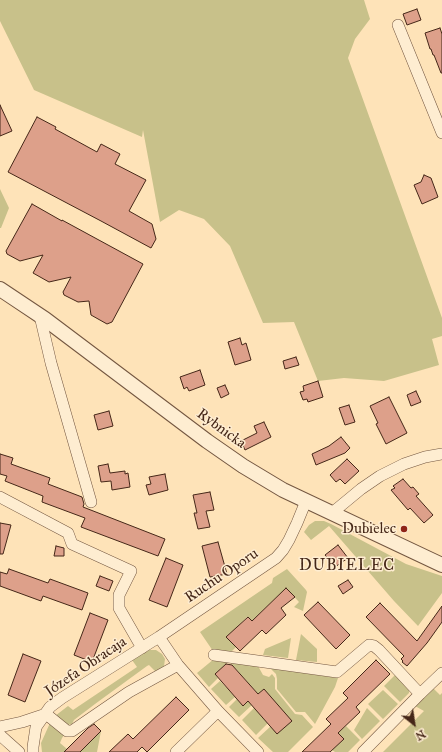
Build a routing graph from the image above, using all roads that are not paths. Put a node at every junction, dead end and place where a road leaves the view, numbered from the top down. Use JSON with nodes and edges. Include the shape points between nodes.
{"nodes":[{"id":1,"x":398,"y":25,"type":"dead end"},
{"id":2,"x":442,"y":133,"type":"edge"},
{"id":3,"x":0,"y":289,"type":"edge"},
{"id":4,"x":40,"y":316,"type":"junction"},
{"id":5,"x":442,"y":454,"type":"edge"},
{"id":6,"x":0,"y":497,"type":"edge"},
{"id":7,"x":306,"y":501,"type":"junction"},
{"id":8,"x":91,"y":502,"type":"dead end"},
{"id":9,"x":332,"y":513,"type":"junction"},
{"id":10,"x":442,"y":565,"type":"edge"},
{"id":11,"x":159,"y":637,"type":"junction"},
{"id":12,"x":142,"y":648,"type":"junction"},
{"id":13,"x":214,"y":655,"type":"dead end"},
{"id":14,"x":178,"y":665,"type":"junction"},
{"id":15,"x":442,"y":673,"type":"edge"},
{"id":16,"x":420,"y":694,"type":"junction"},
{"id":17,"x":218,"y":711,"type":"junction"},
{"id":18,"x":46,"y":714,"type":"junction"},
{"id":19,"x":0,"y":727,"type":"edge"},
{"id":20,"x":0,"y":735,"type":"edge"},
{"id":21,"x":19,"y":752,"type":"edge"},
{"id":22,"x":33,"y":752,"type":"edge"},
{"id":23,"x":176,"y":752,"type":"edge"},
{"id":24,"x":258,"y":752,"type":"edge"},
{"id":25,"x":363,"y":752,"type":"edge"}],
"edges":[{"from":1,"to":2,"type":"street"},
{"from":3,"to":4,"type":"street","name":"Rybnicka"},
{"from":4,"to":7,"type":"street","name":"Rybnicka","via":[[207,441],[243,466]]},
{"from":4,"to":8,"type":"street"},
{"from":5,"to":9,"type":"street","via":[[404,464],[386,473],[361,489]]},
{"from":6,"to":12,"type":"street","via":[[68,533],[72,544],[131,570],[119,595],[119,608]]},
{"from":7,"to":9,"type":"street","name":"Rybnicka"},
{"from":7,"to":11,"type":"street","name":"Ruchu Oporu","via":[[289,540],[276,558]]},
{"from":9,"to":10,"type":"street","name":"Rybnicka"},
{"from":11,"to":12,"type":"street","name":"Józefa Obracaja"},
{"from":11,"to":14,"type":"street"},
{"from":12,"to":18,"type":"street","name":"Józefa Obracaja","via":[[62,698]]},
{"from":13,"to":16,"type":"street","via":[[337,672],[369,645],[379,650]]},
{"from":14,"to":17,"type":"street"},
{"from":14,"to":18,"type":"street","via":[[129,692],[72,732],[67,731]]},
{"from":15,"to":16,"type":"street"},
{"from":16,"to":25,"type":"street"},
{"from":17,"to":23,"type":"street"},
{"from":17,"to":24,"type":"street"},
{"from":18,"to":19,"type":"street"},
{"from":18,"to":22,"type":"street","name":"Józefa Obracaja","via":[[36,727]]},
{"from":20,"to":21,"type":"street"}]}
